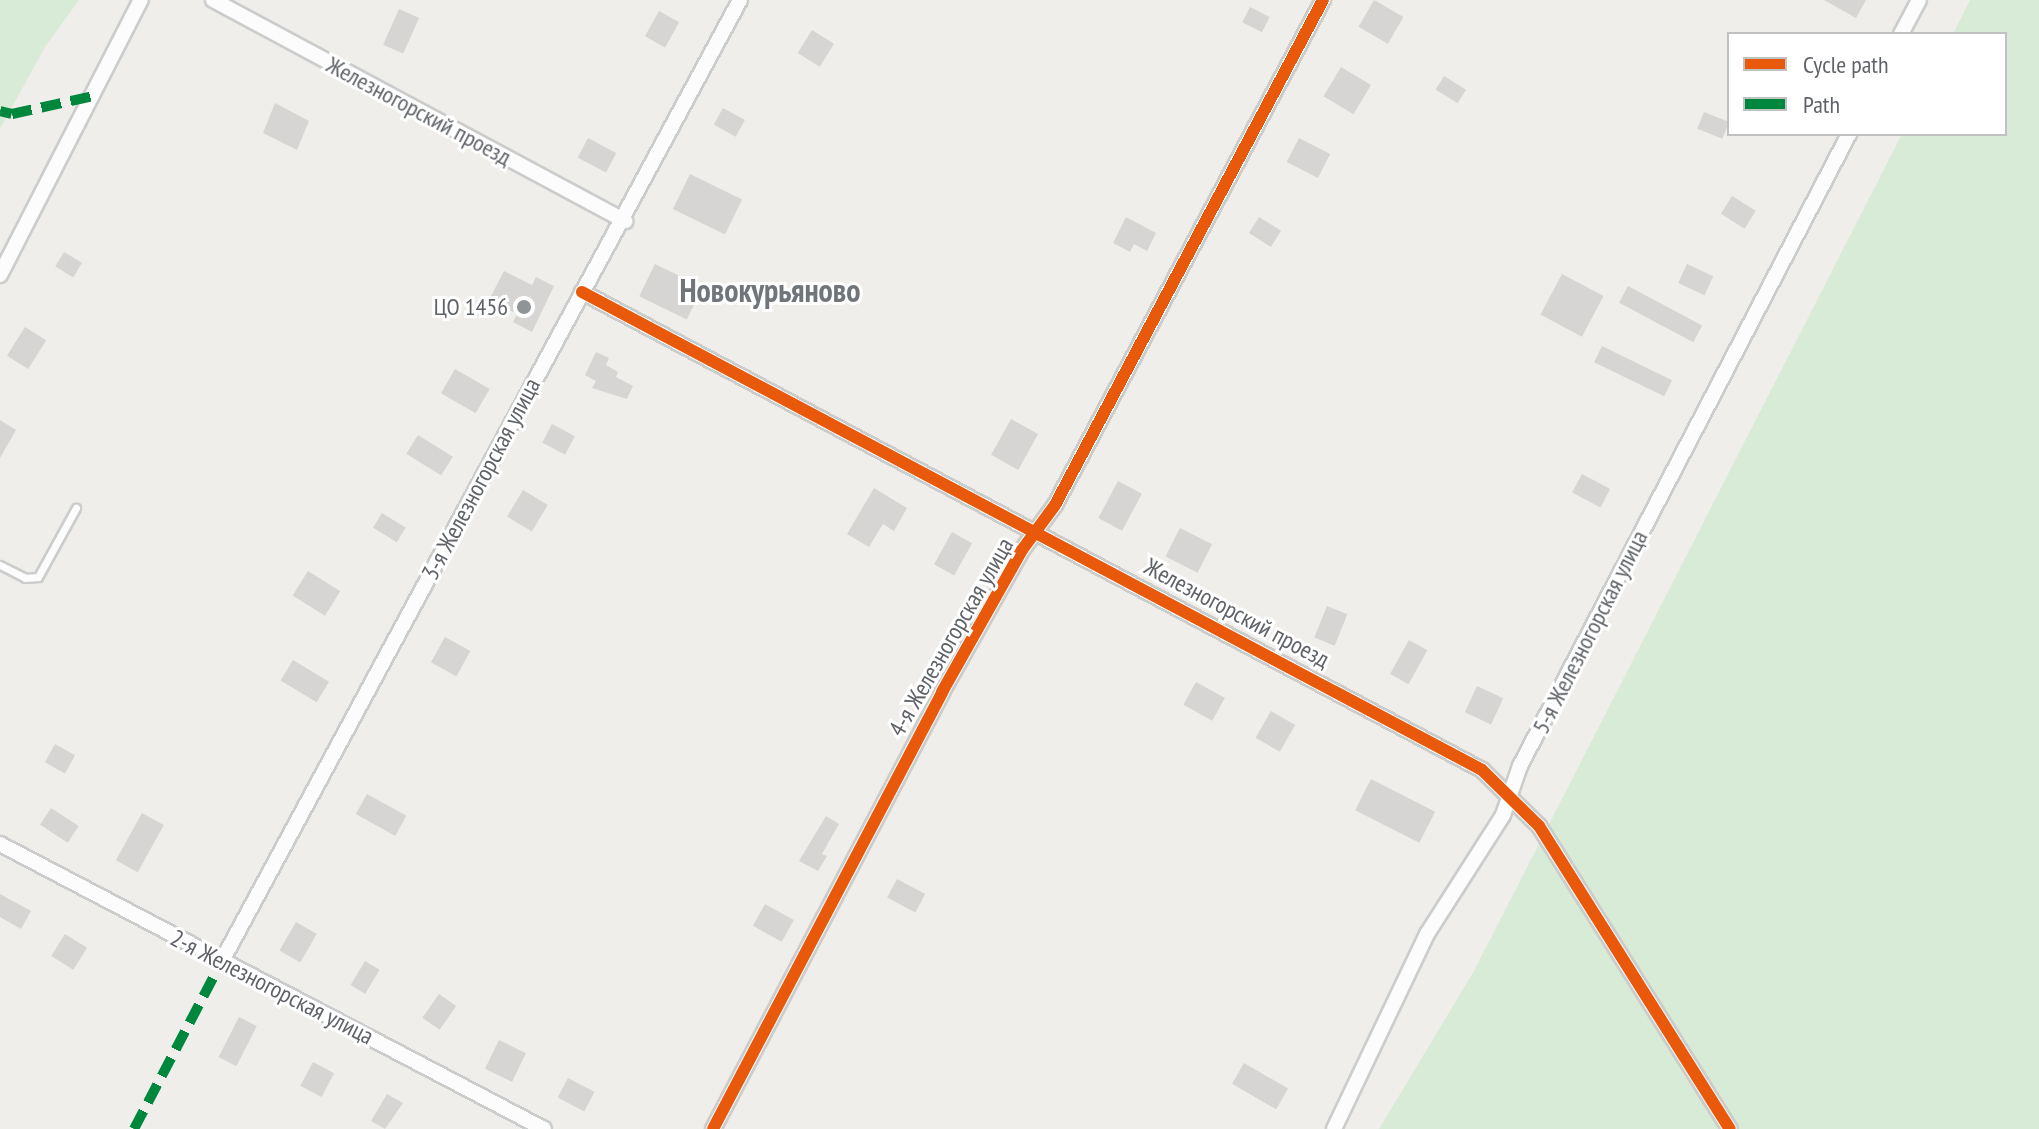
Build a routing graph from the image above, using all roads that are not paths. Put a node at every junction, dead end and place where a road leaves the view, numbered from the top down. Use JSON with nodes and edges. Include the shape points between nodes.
{"nodes":[{"id":1,"x":141,"y":0,"type":"edge"},
{"id":2,"x":213,"y":0,"type":"edge"},
{"id":3,"x":740,"y":0,"type":"edge"},
{"id":4,"x":1323,"y":0,"type":"edge"},
{"id":5,"x":1919,"y":0,"type":"edge"},
{"id":6,"x":1902,"y":32,"type":"edge"},
{"id":7,"x":1848,"y":136,"type":"edge"},
{"id":8,"x":625,"y":221,"type":"junction"},
{"id":9,"x":0,"y":275,"type":"edge"},
{"id":10,"x":582,"y":292,"type":"junction"},
{"id":11,"x":76,"y":508,"type":"dead end"},
{"id":12,"x":1038,"y":533,"type":"junction"},
{"id":13,"x":0,"y":565,"type":"edge"},
{"id":14,"x":1511,"y":798,"type":"junction"},
{"id":15,"x":0,"y":844,"type":"edge"},
{"id":16,"x":223,"y":959,"type":"junction"},
{"id":17,"x":544,"y":1129,"type":"edge"},
{"id":18,"x":713,"y":1129,"type":"edge"},
{"id":19,"x":1334,"y":1129,"type":"edge"},
{"id":20,"x":1730,"y":1129,"type":"edge"}],
"edges":[{"from":1,"to":9,"type":"street"},
{"from":2,"to":8,"type":"street","name":"Железногорский проезд"},
{"from":3,"to":8,"type":"street","name":"3-я Железногорская улица"},
{"from":4,"to":12,"type":"street","name":"4-я Железногорская улица"},
{"from":5,"to":6,"type":"street"},
{"from":7,"to":14,"type":"street","name":"5-я Железногорская улица","via":[[1520,766]]},
{"from":8,"to":10,"type":"street","name":"3-я Железногорская улица"},
{"from":10,"to":12,"type":"street","name":"Железногорский проезд"},
{"from":10,"to":16,"type":"street","name":"3-я Железногорская улица"},
{"from":11,"to":13,"type":"lane","via":[[38,577],[25,578]]},
{"from":12,"to":14,"type":"street","name":"Железногорский проезд","via":[[1424,737],[1482,770]]},
{"from":12,"to":18,"type":"street","name":"4-я Железногорская улица","via":[[1022,550],[942,692]]},
{"from":14,"to":19,"type":"street","name":"5-я Железногорская улица","via":[[1427,934]]},
{"from":14,"to":20,"type":"street","name":"Железногорский проезд","via":[[1556,851]]},
{"from":15,"to":16,"type":"street","name":"2-я Железногорская улица"},
{"from":16,"to":17,"type":"street","name":"2-я Железногорская улица"}]}
